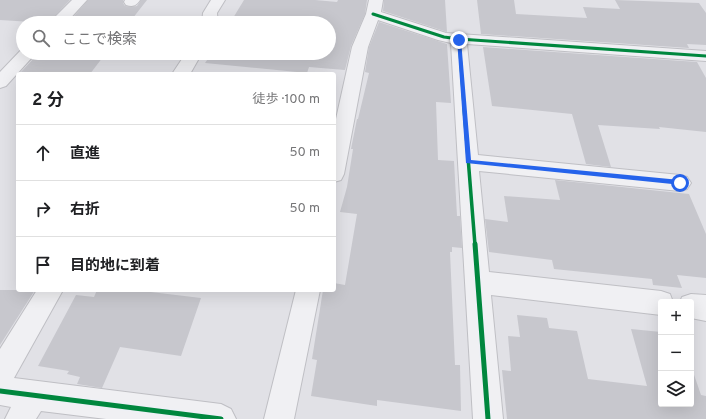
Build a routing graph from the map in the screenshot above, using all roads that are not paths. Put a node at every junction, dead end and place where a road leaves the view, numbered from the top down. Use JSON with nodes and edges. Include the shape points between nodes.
{"nodes":[{"id":1,"x":80,"y":0,"type":"edge"},
{"id":2,"x":218,"y":0,"type":"edge"},
{"id":3,"x":375,"y":7,"type":"edge"},
{"id":4,"x":64,"y":16,"type":"edge"},
{"id":5,"x":210,"y":16,"type":"edge"},
{"id":6,"x":459,"y":40,"type":"junction"},
{"id":7,"x":706,"y":56,"type":"edge"},
{"id":8,"x":21,"y":60,"type":"edge"},
{"id":9,"x":190,"y":60,"type":"edge"},
{"id":10,"x":182,"y":72,"type":"edge"},
{"id":11,"x":0,"y":82,"type":"edge"},
{"id":12,"x":468,"y":162,"type":"junction"},
{"id":13,"x":336,"y":164,"type":"edge"},
{"id":14,"x":680,"y":183,"type":"dead end"},
{"id":15,"x":477,"y":282,"type":"junction"},
{"id":16,"x":50,"y":292,"type":"edge"},
{"id":17,"x":308,"y":292,"type":"edge"},
{"id":18,"x":658,"y":303,"type":"edge"},
{"id":19,"x":694,"y":306,"type":"edge"},
{"id":20,"x":706,"y":308,"type":"edge"},
{"id":21,"x":0,"y":375,"type":"edge"},
{"id":22,"x":0,"y":391,"type":"edge"},
{"id":23,"x":27,"y":407,"type":"edge"},
{"id":24,"x":221,"y":419,"type":"edge"},
{"id":25,"x":280,"y":419,"type":"edge"},
{"id":26,"x":488,"y":419,"type":"edge"}],
"edges":[{"from":1,"to":4,"type":"street"},
{"from":2,"to":5,"type":"street"},
{"from":3,"to":6,"type":"street","via":[[444,37]]},
{"from":3,"to":13,"type":"street","via":[[360,47]]},
{"from":6,"to":7,"type":"street"},
{"from":6,"to":12,"type":"street"},
{"from":8,"to":11,"type":"street"},
{"from":9,"to":10,"type":"street"},
{"from":12,"to":14,"type":"street"},
{"from":12,"to":15,"type":"street"},
{"from":15,"to":18,"type":"street"},
{"from":15,"to":26,"type":"street"},
{"from":16,"to":21,"type":"street"},
{"from":17,"to":25,"type":"street"},
{"from":19,"to":20,"type":"street"},
{"from":22,"to":23,"type":"street"},
{"from":23,"to":24,"type":"street"}]}
